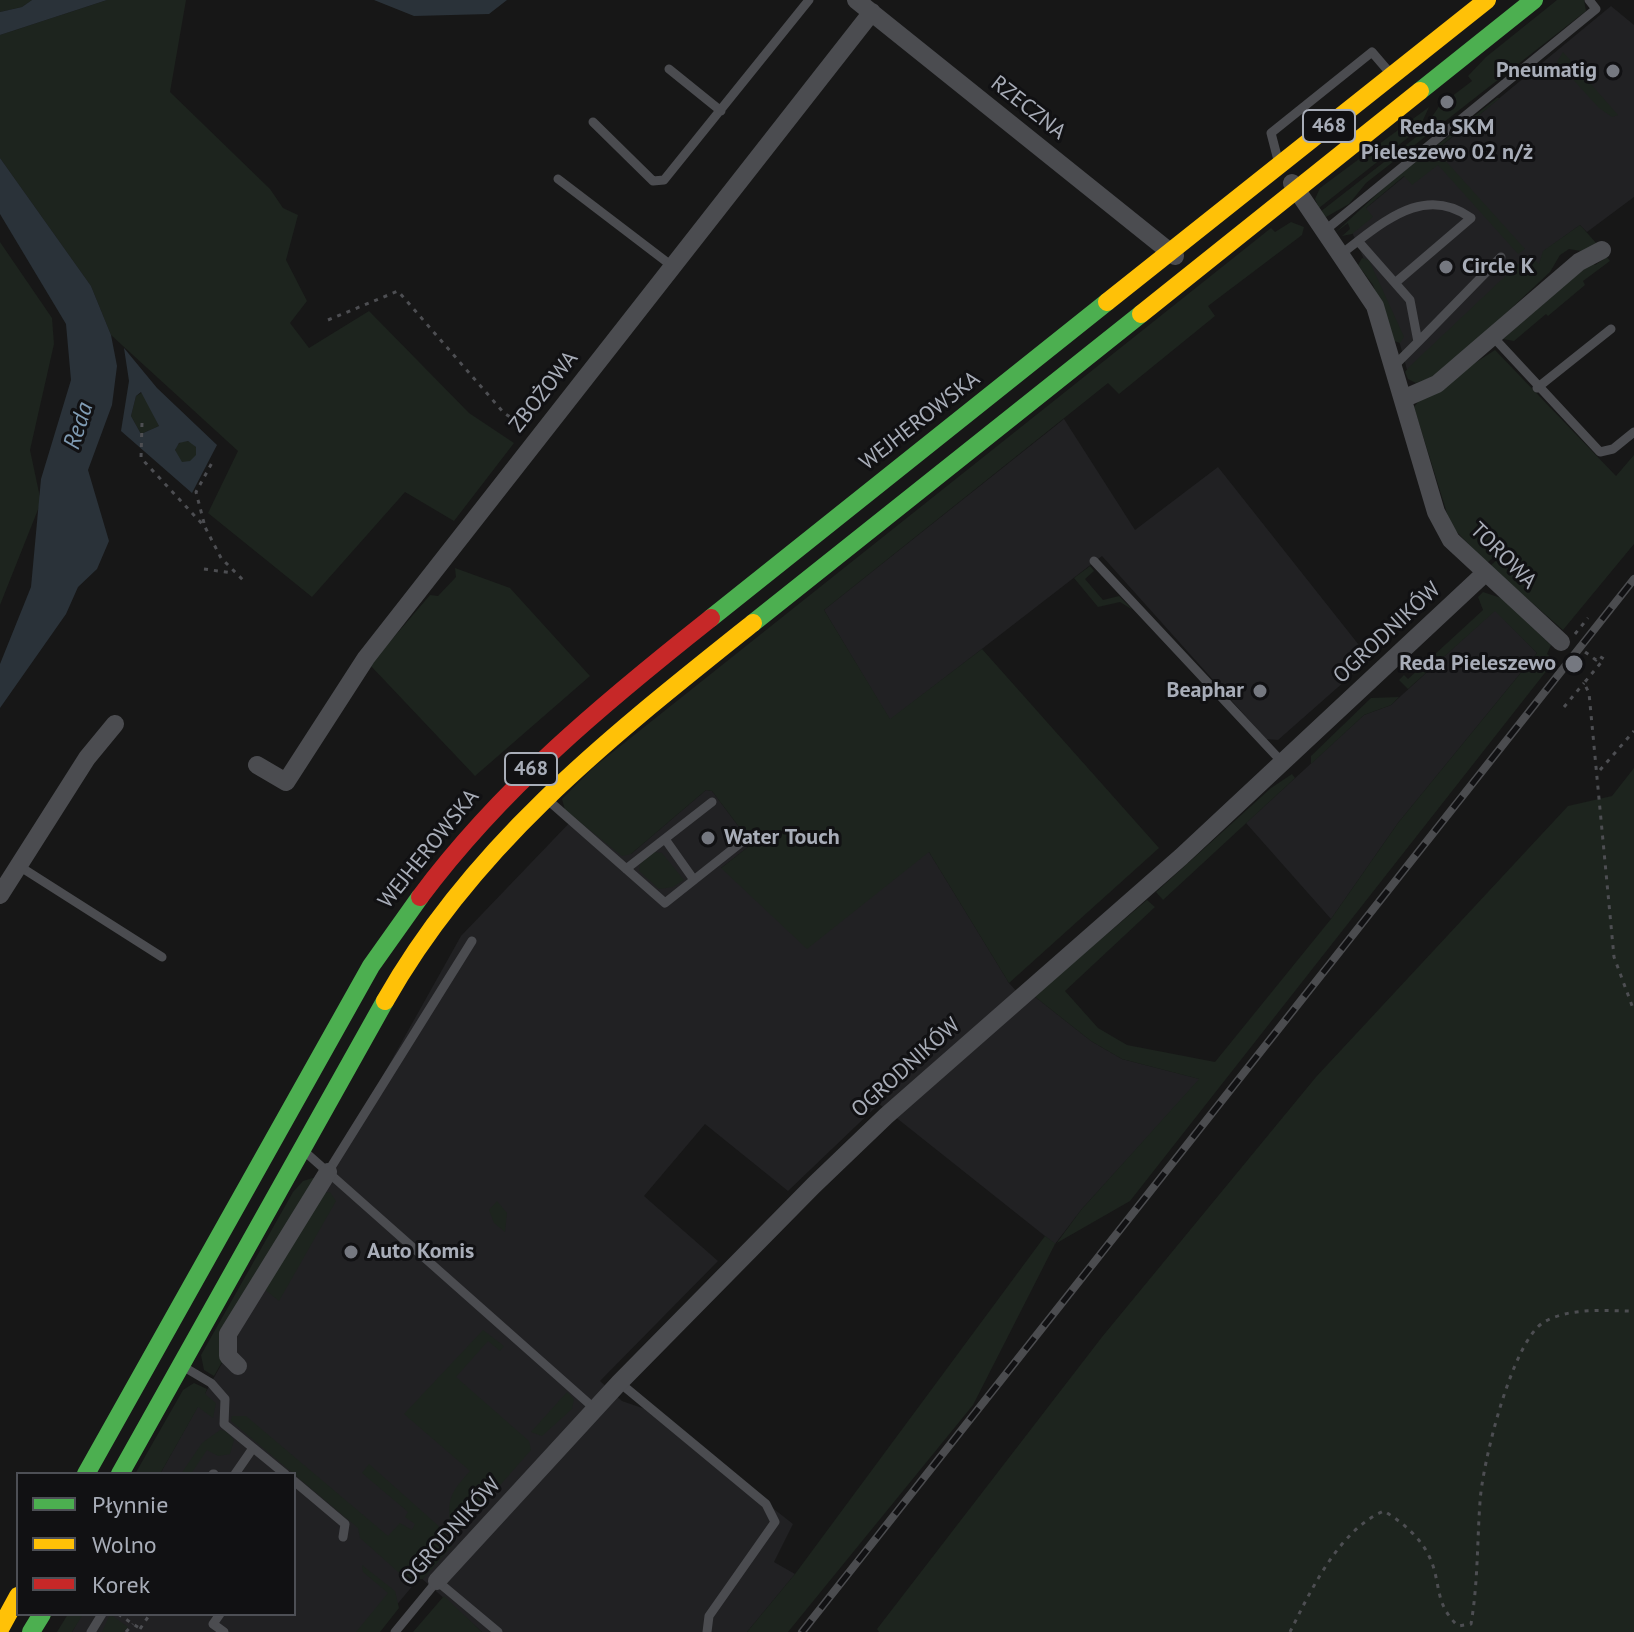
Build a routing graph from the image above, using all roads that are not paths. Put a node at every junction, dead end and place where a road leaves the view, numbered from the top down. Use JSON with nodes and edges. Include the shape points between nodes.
{"nodes":[{"id":1,"x":809,"y":0,"type":"edge"},
{"id":2,"x":856,"y":0,"type":"edge"},
{"id":3,"x":1487,"y":0,"type":"edge"},
{"id":4,"x":1534,"y":0,"type":"edge"},
{"id":5,"x":1589,"y":0,"type":"edge"},
{"id":6,"x":872,"y":12,"type":"junction"},
{"id":7,"x":669,"y":69,"type":"dead end"},
{"id":8,"x":1392,"y":75,"type":"junction"},
{"id":9,"x":721,"y":111,"type":"junction"},
{"id":10,"x":593,"y":122,"type":"dead end"},
{"id":11,"x":1280,"y":165,"type":"junction"},
{"id":12,"x":558,"y":179,"type":"dead end"},
{"id":13,"x":1296,"y":190,"type":"junction"},
{"id":14,"x":1323,"y":232,"type":"junction"},
{"id":15,"x":1358,"y":241,"type":"junction"},
{"id":16,"x":1602,"y":250,"type":"dead end"},
{"id":17,"x":1172,"y":252,"type":"junction"},
{"id":18,"x":1340,"y":255,"type":"junction"},
{"id":19,"x":1501,"y":257,"type":"dead end"},
{"id":20,"x":672,"y":266,"type":"junction"},
{"id":21,"x":1189,"y":274,"type":"junction"},
{"id":22,"x":1395,"y":283,"type":"junction"},
{"id":23,"x":1611,"y":329,"type":"dead end"},
{"id":24,"x":1495,"y":339,"type":"junction"},
{"id":25,"x":1418,"y":342,"type":"junction"},
{"id":26,"x":1395,"y":365,"type":"junction"},
{"id":27,"x":1537,"y":388,"type":"junction"},
{"id":28,"x":1405,"y":398,"type":"junction"},
{"id":29,"x":1634,"y":432,"type":"edge"},
{"id":30,"x":1094,"y":561,"type":"dead end"},
{"id":31,"x":1484,"y":574,"type":"junction"},
{"id":32,"x":1567,"y":643,"type":"road end"},
{"id":33,"x":115,"y":724,"type":"dead end"},
{"id":34,"x":1282,"y":762,"type":"junction"},
{"id":35,"x":257,"y":765,"type":"dead end"},
{"id":36,"x":543,"y":796,"type":"junction"},
{"id":37,"x":712,"y":802,"type":"dead end"},
{"id":38,"x":665,"y":839,"type":"junction"},
{"id":39,"x":743,"y":841,"type":"dead end"},
{"id":40,"x":19,"y":866,"type":"junction"},
{"id":41,"x":626,"y":869,"type":"junction"},
{"id":42,"x":694,"y":880,"type":"junction"},
{"id":43,"x":0,"y":895,"type":"edge"},
{"id":44,"x":472,"y":941,"type":"dead end"},
{"id":45,"x":162,"y":957,"type":"dead end"},
{"id":46,"x":302,"y":1149,"type":"junction"},
{"id":47,"x":328,"y":1172,"type":"junction"},
{"id":48,"x":181,"y":1365,"type":"junction"},
{"id":49,"x":238,"y":1366,"type":"dead end"},
{"id":50,"x":619,"y":1383,"type":"junction"},
{"id":51,"x":595,"y":1409,"type":"junction"},
{"id":52,"x":253,"y":1448,"type":"junction"},
{"id":53,"x":87,"y":1472,"type":"edge"},
{"id":54,"x":121,"y":1472,"type":"edge"},
{"id":55,"x":236,"y":1472,"type":"edge"},
{"id":56,"x":283,"y":1472,"type":"edge"},
{"id":57,"x":296,"y":1483,"type":"edge"},
{"id":58,"x":343,"y":1537,"type":"dead end"},
{"id":59,"x":437,"y":1581,"type":"junction"},
{"id":60,"x":16,"y":1600,"type":"edge"},
{"id":61,"x":219,"y":1616,"type":"edge"},
{"id":62,"x":0,"y":1629,"type":"edge"},
{"id":63,"x":224,"y":1632,"type":"edge"},
{"id":64,"x":395,"y":1632,"type":"edge"},
{"id":65,"x":498,"y":1632,"type":"edge"},
{"id":66,"x":707,"y":1632,"type":"edge"}],
"edges":[{"from":1,"to":9,"type":"lane"},
{"from":2,"to":6,"type":"street","name":"RZECZNA"},
{"from":3,"to":8,"type":"main road","name":"WEJHEROWSKA","number":"468"},
{"from":4,"to":13,"type":"main road","number":"468"},
{"from":5,"to":14,"type":"lane","via":[[1596,9]]},
{"from":6,"to":17,"type":"street","name":"RZECZNA"},
{"from":6,"to":20,"type":"street","name":"ZBOŻOWA"},
{"from":7,"to":9,"type":"lane"},
{"from":8,"to":11,"type":"main road","name":"WEJHEROWSKA","number":"468"},
{"from":8,"to":11,"type":"lane","via":[[1372,52],[1271,133]]},
{"from":9,"to":10,"type":"lane","via":[[664,180],[653,181]]},
{"from":11,"to":13,"type":"street"},
{"from":11,"to":17,"type":"main road","name":"WEJHEROWSKA","number":"468"},
{"from":12,"to":20,"type":"lane"},
{"from":13,"to":14,"type":"street","name":"TOROWA"},
{"from":13,"to":21,"type":"main road","number":"468"},
{"from":14,"to":18,"type":"street","name":"TOROWA"},
{"from":15,"to":18,"type":"lane"},
{"from":15,"to":22,"type":"lane"},
{"from":15,"to":22,"type":"lane","via":[[1414,205],[1455,206],[1471,218]]},
{"from":16,"to":24,"type":"street","via":[[1579,262]]},
{"from":17,"to":21,"type":"street"},
{"from":17,"to":53,"type":"main road","name":"WEJHEROWSKA","number":"468","via":[[622,689],[530,770],[463,839],[413,900],[371,966]]},
{"from":18,"to":26,"type":"street","name":"TOROWA","via":[[1375,306]]},
{"from":19,"to":25,"type":"lane"},
{"from":20,"to":35,"type":"street","name":"ZBOŻOWA","via":[[366,658],[286,782]]},
{"from":21,"to":36,"type":"main road","number":"468"},
{"from":22,"to":25,"type":"lane","via":[[1410,300]]},
{"from":23,"to":27,"type":"lane"},
{"from":24,"to":27,"type":"lane"},
{"from":24,"to":28,"type":"street","via":[[1437,384]]},
{"from":25,"to":26,"type":"lane"},
{"from":26,"to":28,"type":"street","name":"TOROWA"},
{"from":27,"to":29,"type":"lane","via":[[1600,452],[1613,449]]},
{"from":28,"to":31,"type":"street","name":"TOROWA","via":[[1436,512],[1451,540]]},
{"from":30,"to":34,"type":"lane"},
{"from":31,"to":32,"type":"street","name":"TOROWA"},
{"from":31,"to":34,"type":"street","name":"OGRODNIKÓW"},
{"from":33,"to":40,"type":"street","via":[[87,758]]},
{"from":34,"to":50,"type":"street","name":"OGRODNIKÓW","via":[[886,1116]]},
{"from":36,"to":41,"type":"lane"},
{"from":36,"to":46,"type":"main road","number":"468","via":[[450,899],[399,976]]},
{"from":37,"to":38,"type":"lane"},
{"from":38,"to":41,"type":"lane"},
{"from":38,"to":42,"type":"lane"},
{"from":39,"to":42,"type":"lane"},
{"from":40,"to":43,"type":"street"},
{"from":40,"to":45,"type":"lane"},
{"from":41,"to":42,"type":"lane","via":[[665,903]]},
{"from":44,"to":47,"type":"lane"},
{"from":46,"to":47,"type":"lane"},
{"from":46,"to":48,"type":"main road","number":"468"},
{"from":47,"to":49,"type":"street","via":[[228,1334],[228,1356]]},
{"from":47,"to":51,"type":"lane"},
{"from":48,"to":52,"type":"lane","via":[[211,1383],[225,1399],[224,1424]]},
{"from":48,"to":54,"type":"main road","number":"468"},
{"from":50,"to":51,"type":"street","name":"OGRODNIKÓW"},
{"from":50,"to":66,"type":"lane","via":[[766,1504],[775,1522],[709,1616]]},
{"from":51,"to":59,"type":"street","name":"OGRODNIKÓW"},
{"from":52,"to":55,"type":"lane"},
{"from":52,"to":56,"type":"lane"},
{"from":57,"to":58,"type":"lane","via":[[345,1524]]},
{"from":59,"to":64,"type":"lane","name":"OGRODNIKÓW"},
{"from":59,"to":65,"type":"lane"},
{"from":60,"to":62,"type":"main road"},
{"from":61,"to":63,"type":"lane","via":[[213,1624]]}]}
